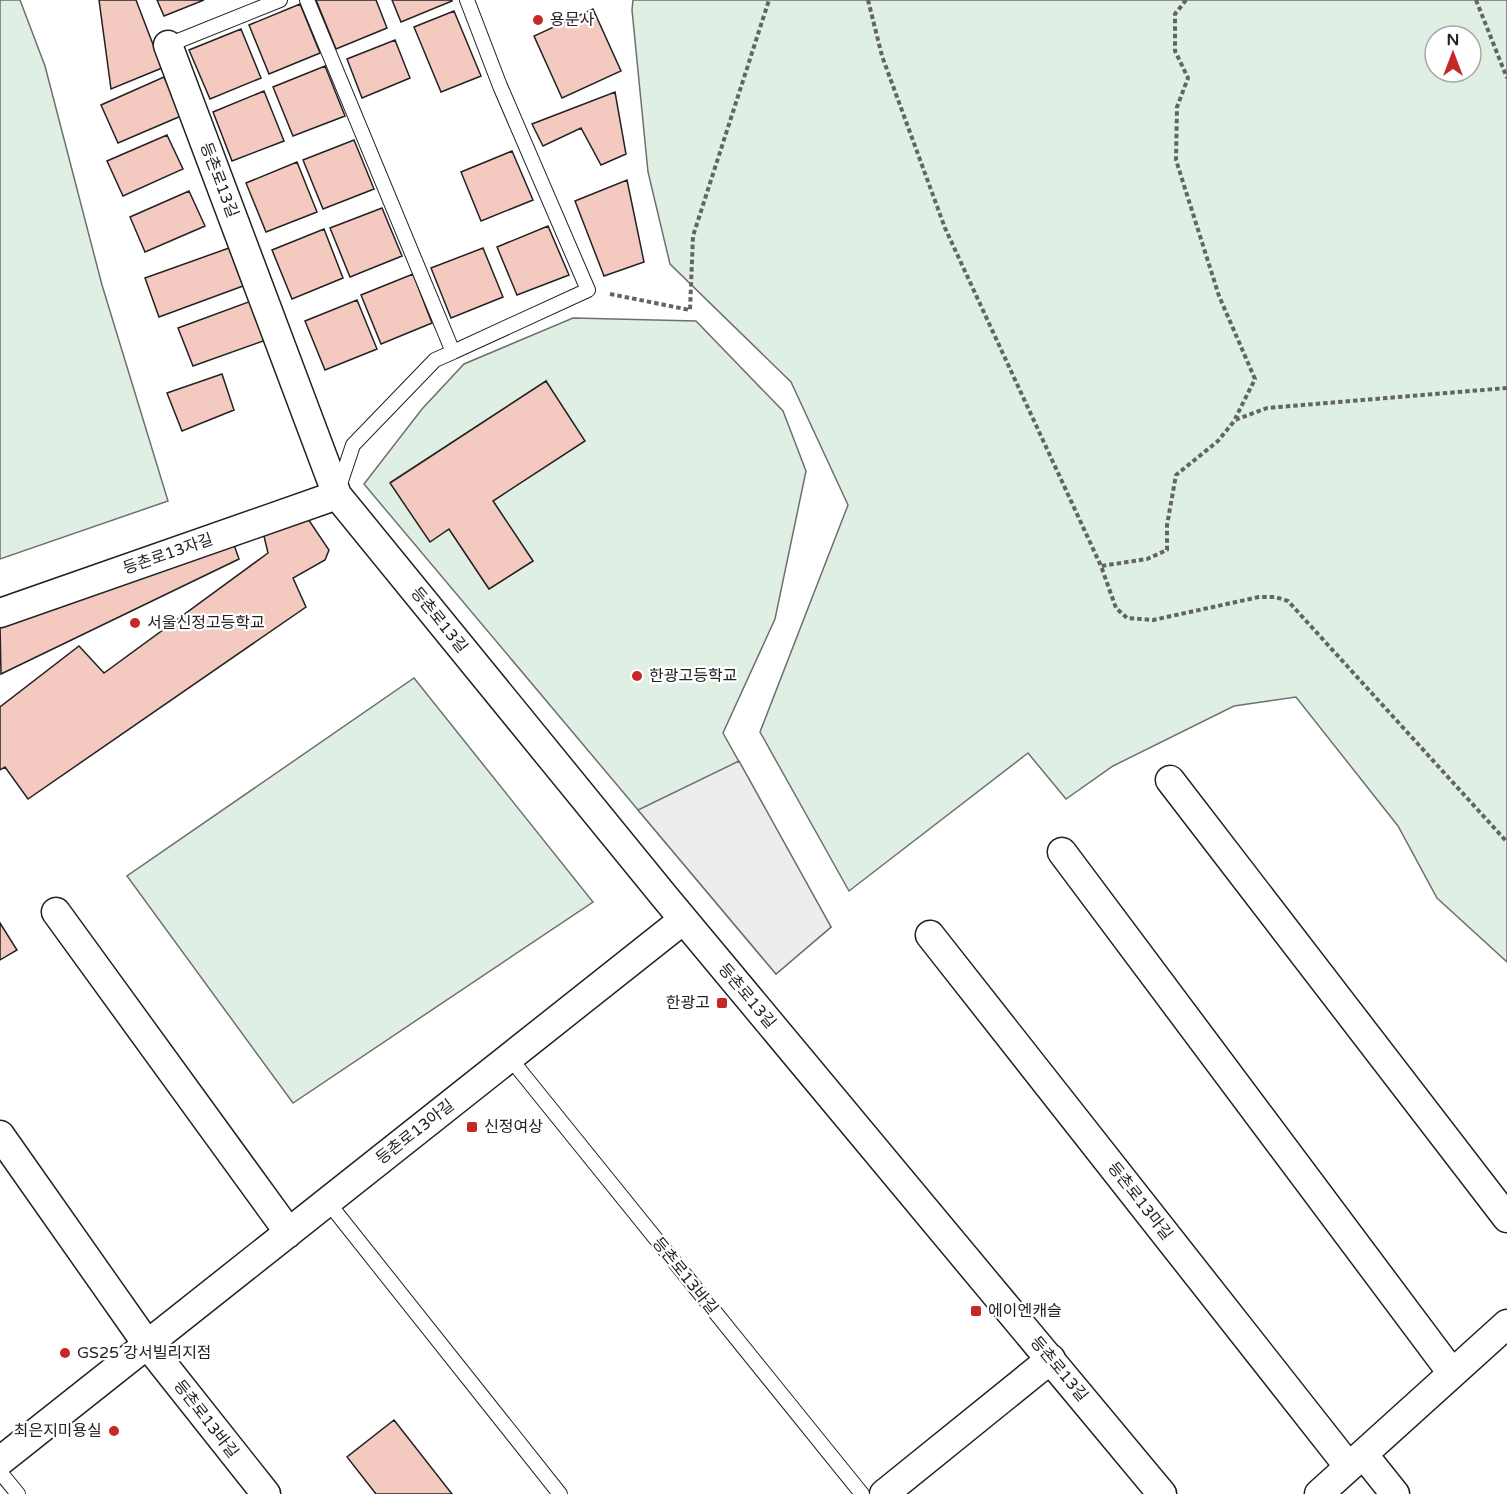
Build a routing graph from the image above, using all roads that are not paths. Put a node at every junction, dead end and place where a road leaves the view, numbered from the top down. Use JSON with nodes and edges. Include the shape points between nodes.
{"nodes":[{"id":1,"x":280,"y":0,"type":"edge"},
{"id":2,"x":307,"y":0,"type":"edge"},
{"id":3,"x":467,"y":0,"type":"edge"},
{"id":4,"x":168,"y":45,"type":"joint"},
{"id":5,"x":453,"y":352,"type":"junction"},
{"id":6,"x":337,"y":495,"type":"junction"},
{"id":7,"x":0,"y":613,"type":"edge"},
{"id":8,"x":1170,"y":780,"type":"dead end"},
{"id":9,"x":1062,"y":852,"type":"dead end"},
{"id":10,"x":56,"y":912,"type":"dead end"},
{"id":11,"x":683,"y":920,"type":"junction"},
{"id":12,"x":930,"y":935,"type":"dead end"},
{"id":13,"x":509,"y":1057,"type":"junction"},
{"id":14,"x":4,"y":1151,"type":"edge"},
{"id":15,"x":327,"y":1201,"type":"junction"},
{"id":16,"x":1507,"y":1218,"type":"edge"},
{"id":17,"x":286,"y":1234,"type":"junction"},
{"id":18,"x":1503,"y":1336,"type":"edge"},
{"id":19,"x":147,"y":1344,"type":"junction"},
{"id":20,"x":1051,"y":1359,"type":"junction"},
{"id":21,"x":1452,"y":1373,"type":"junction"},
{"id":22,"x":0,"y":1461,"type":"edge"},
{"id":23,"x":1356,"y":1461,"type":"junction"},
{"id":24,"x":0,"y":1472,"type":"edge"},
{"id":25,"x":18,"y":1494,"type":"edge"},
{"id":26,"x":266,"y":1494,"type":"edge"},
{"id":27,"x":560,"y":1494,"type":"edge"},
{"id":28,"x":862,"y":1494,"type":"edge"},
{"id":29,"x":884,"y":1494,"type":"edge"},
{"id":30,"x":1162,"y":1494,"type":"edge"},
{"id":31,"x":1319,"y":1494,"type":"edge"},
{"id":32,"x":1395,"y":1494,"type":"edge"}],
"edges":[{"from":1,"to":4,"type":"lane","name":"등촌로13길"},
{"from":2,"to":5,"type":"lane"},
{"from":3,"to":5,"type":"lane","via":[[588,290]]},
{"from":4,"to":6,"type":"street","name":"등촌로13길"},
{"from":5,"to":6,"type":"lane","via":[[435,360],[353,445]]},
{"from":6,"to":7,"type":"street","name":"등촌로13자길"},
{"from":6,"to":11,"type":"street","name":"등촌로13길"},
{"from":8,"to":16,"type":"street"},
{"from":9,"to":21,"type":"street"},
{"from":10,"to":17,"type":"street"},
{"from":11,"to":13,"type":"street","name":"등촌로13아길"},
{"from":11,"to":20,"type":"street","name":"등촌로13길"},
{"from":12,"to":23,"type":"street","name":"등촌로13마길"},
{"from":13,"to":15,"type":"street","name":"등촌로13아길"},
{"from":13,"to":28,"type":"lane","name":"등촌로13바길"},
{"from":14,"to":19,"type":"street"},
{"from":15,"to":17,"type":"street","name":"등촌로13아길"},
{"from":15,"to":27,"type":"lane"},
{"from":17,"to":19,"type":"street","name":"등촌로13아길"},
{"from":18,"to":21,"type":"street"},
{"from":19,"to":22,"type":"street","name":"등촌로13아길"},
{"from":19,"to":26,"type":"street","name":"등촌로13바길"},
{"from":20,"to":29,"type":"street"},
{"from":20,"to":30,"type":"street","name":"등촌로13길"},
{"from":21,"to":23,"type":"street"},
{"from":23,"to":31,"type":"street"},
{"from":23,"to":32,"type":"street"},
{"from":24,"to":25,"type":"lane"}]}
